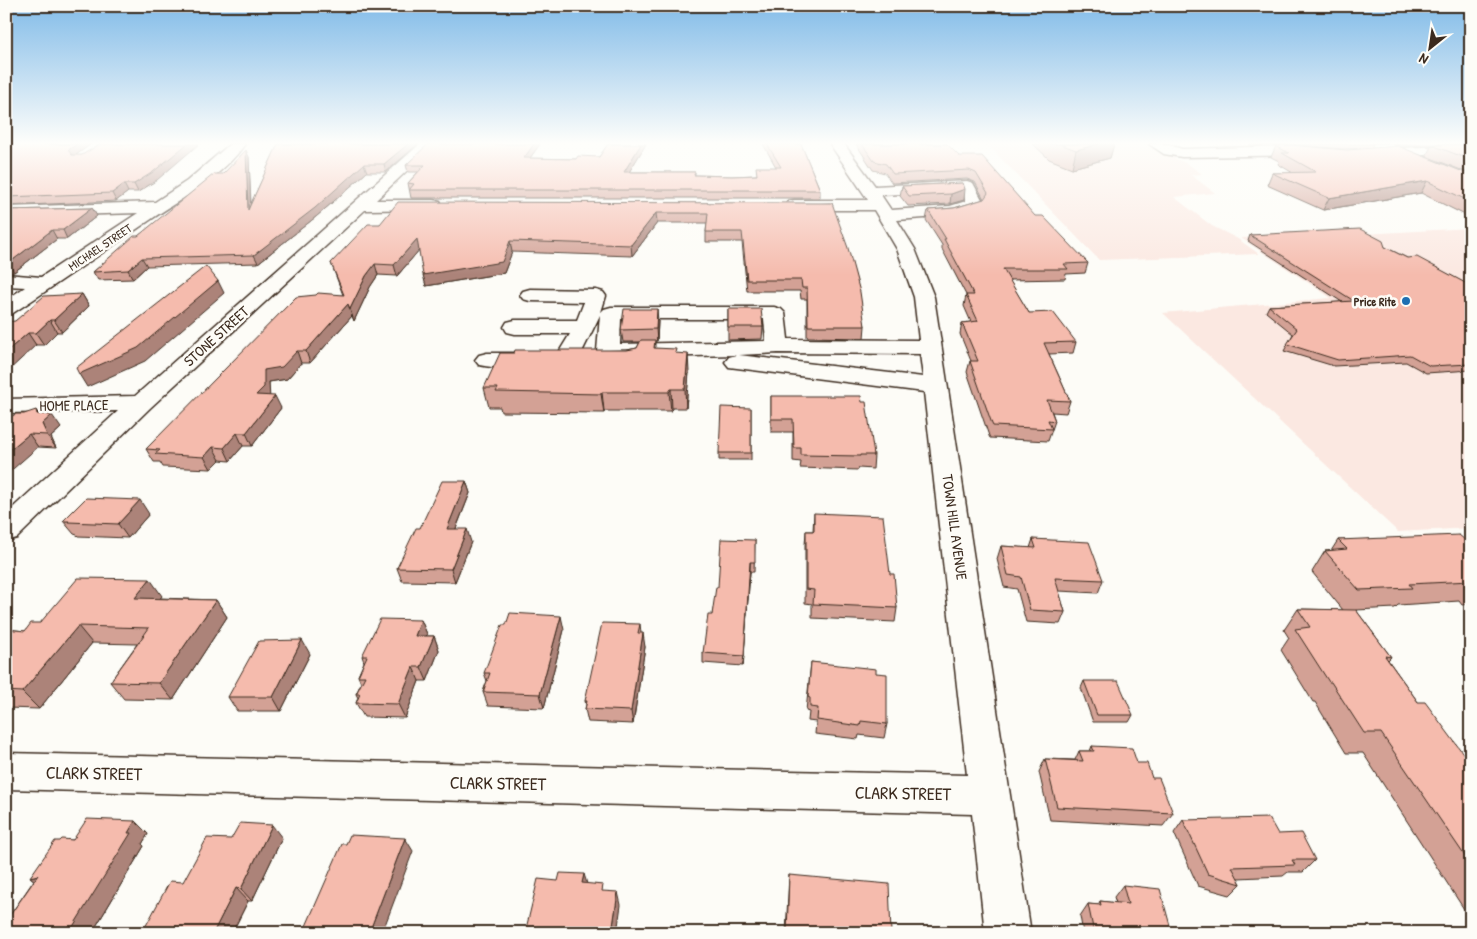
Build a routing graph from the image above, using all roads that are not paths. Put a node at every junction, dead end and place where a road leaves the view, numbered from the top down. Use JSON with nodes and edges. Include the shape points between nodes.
{"nodes":[{"id":1,"x":185,"y":188,"type":"edge"},
{"id":2,"x":380,"y":188,"type":"edge"},
{"id":3,"x":867,"y":188,"type":"edge"},
{"id":4,"x":879,"y":204,"type":"junction"},
{"id":5,"x":361,"y":205,"type":"junction"},
{"id":6,"x":451,"y":205,"type":"edge"},
{"id":7,"x":780,"y":205,"type":"edge"},
{"id":8,"x":159,"y":207,"type":"junction"},
{"id":9,"x":6,"y":212,"type":"edge"},
{"id":10,"x":6,"y":280,"type":"edge"},
{"id":11,"x":46,"y":283,"type":"junction"},
{"id":12,"x":530,"y":295,"type":"dead end"},
{"id":13,"x":6,"y":309,"type":"edge"},
{"id":14,"x":515,"y":326,"type":"dead end"},
{"id":15,"x":584,"y":327,"type":"junction"},
{"id":16,"x":778,"y":346,"type":"junction"},
{"id":17,"x":931,"y":347,"type":"junction"},
{"id":18,"x":486,"y":360,"type":"dead end"},
{"id":19,"x":566,"y":360,"type":"junction"},
{"id":20,"x":936,"y":386,"type":"junction"},
{"id":21,"x":141,"y":403,"type":"junction"},
{"id":22,"x":6,"y":406,"type":"edge"},
{"id":23,"x":6,"y":531,"type":"edge"},
{"id":24,"x":6,"y":771,"type":"edge"},
{"id":25,"x":991,"y":795,"type":"junction"},
{"id":26,"x":1008,"y":933,"type":"edge"}],
"edges":[{"from":1,"to":8,"type":"street","name":"MICHAEL STREET"},
{"from":2,"to":5,"type":"street","name":"STONE STREET"},
{"from":3,"to":4,"type":"street","name":"TOWN HILL AVENUE"},
{"from":4,"to":7,"type":"street"},
{"from":4,"to":17,"type":"street","name":"TOWN HILL AVENUE","via":[[906,249],[924,297]]},
{"from":5,"to":6,"type":"street"},
{"from":5,"to":21,"type":"street","name":"STONE STREET"},
{"from":8,"to":9,"type":"street"},
{"from":8,"to":11,"type":"street","name":"MICHAEL STREET"},
{"from":10,"to":11,"type":"street"},
{"from":11,"to":13,"type":"street","name":"MICHAEL STREET"},
{"from":12,"to":15,"type":"street","via":[[596,296]]},
{"from":14,"to":15,"type":"street"},
{"from":15,"to":19,"type":"street"},
{"from":16,"to":16,"type":"street","via":[[774,313],[612,314],[608,351]]},
{"from":16,"to":17,"type":"street"},
{"from":17,"to":20,"type":"street","name":"TOWN HILL AVENUE"},
{"from":18,"to":19,"type":"street"},
{"from":19,"to":20,"type":"street","via":[[721,360]]},
{"from":20,"to":25,"type":"street","name":"TOWN HILL AVENUE"},
{"from":21,"to":22,"type":"street","name":"HOME PLACE"},
{"from":21,"to":23,"type":"street","name":"STONE STREET"},
{"from":24,"to":25,"type":"street","name":"CLARK STREET"},
{"from":25,"to":26,"type":"street","name":"TOWN HILL AVENUE"}]}
